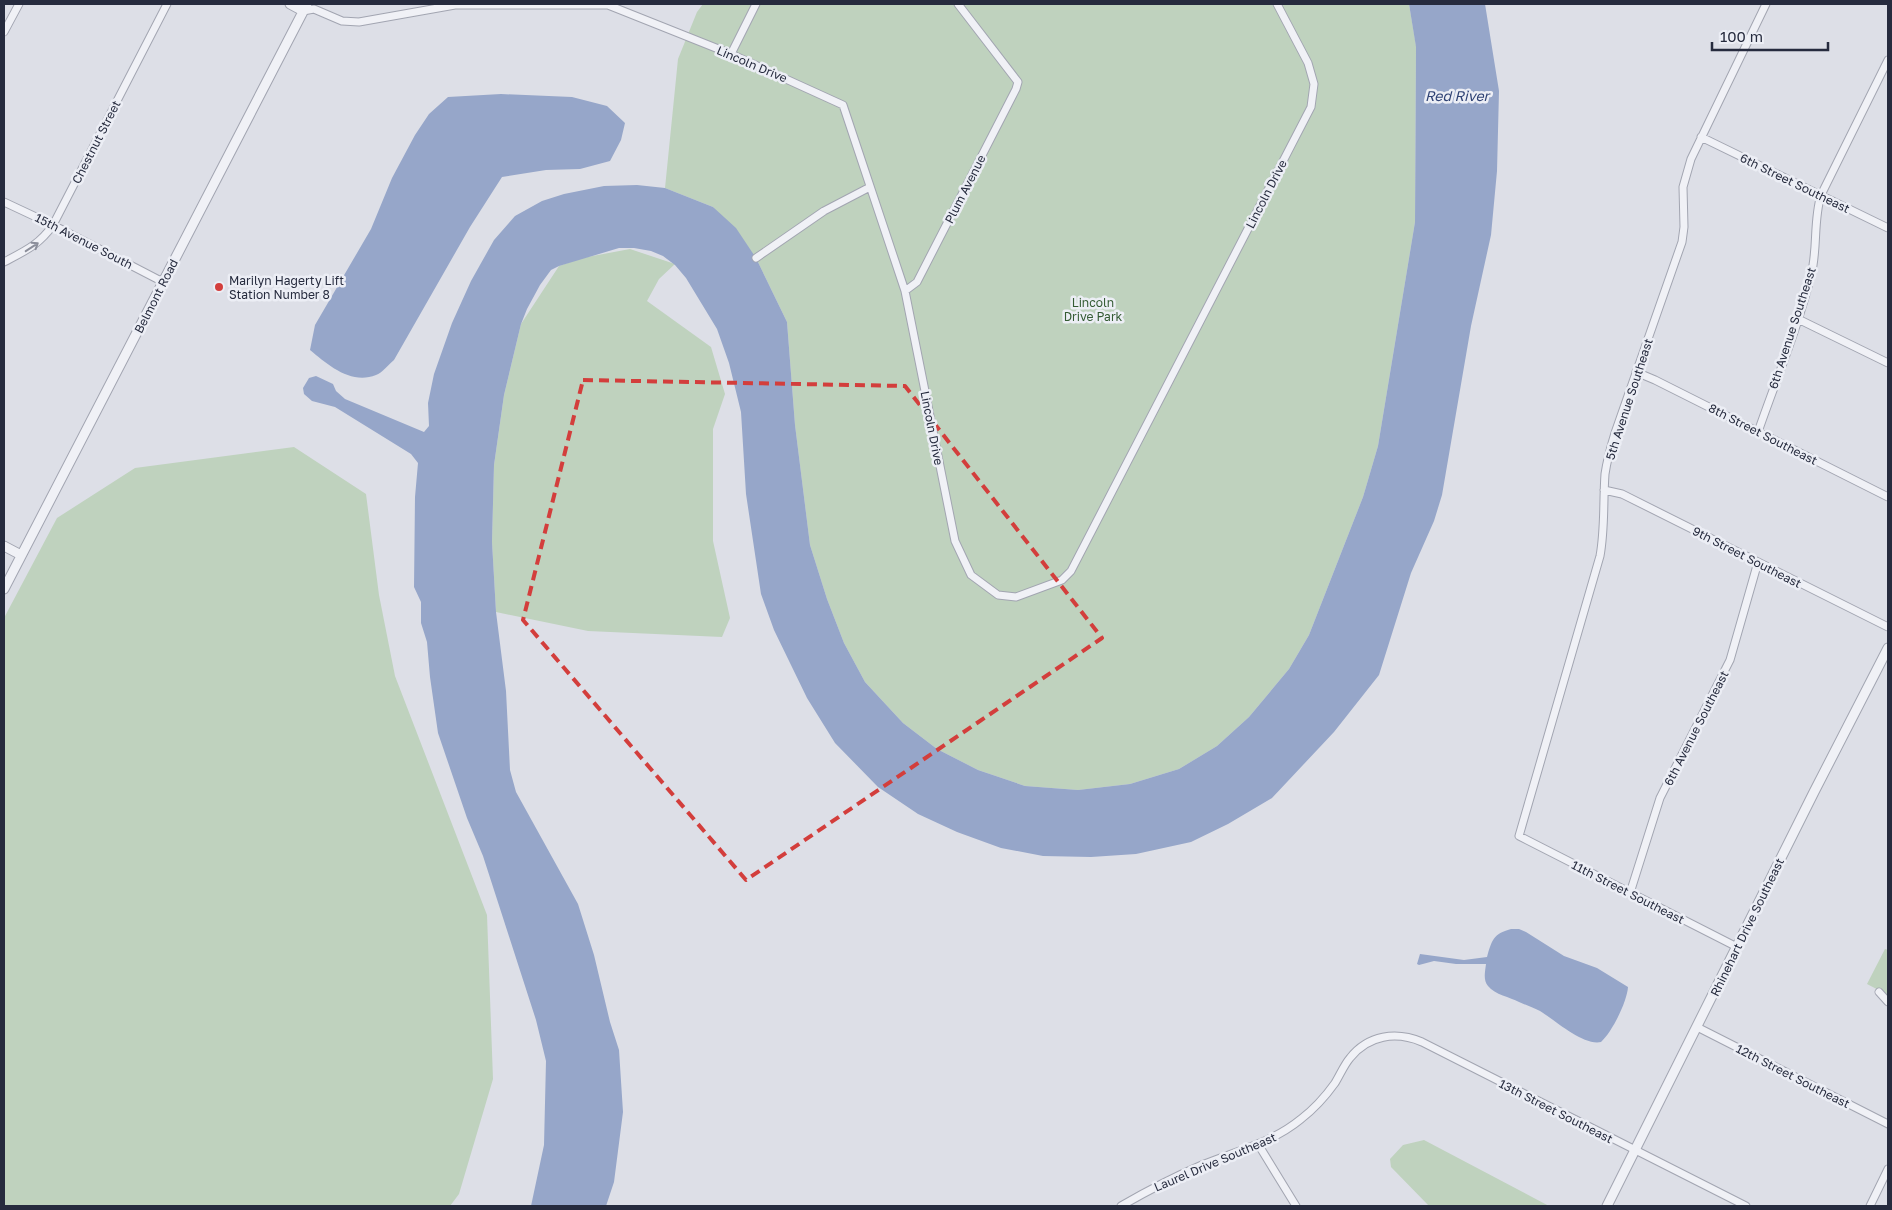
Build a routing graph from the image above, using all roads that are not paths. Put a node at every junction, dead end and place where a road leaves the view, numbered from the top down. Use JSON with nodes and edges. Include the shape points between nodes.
{"nodes":[{"id":1,"x":19,"y":4,"type":"edge"},
{"id":2,"x":167,"y":4,"type":"edge"},
{"id":3,"x":290,"y":4,"type":"edge"},
{"id":4,"x":456,"y":4,"type":"edge"},
{"id":5,"x":608,"y":4,"type":"edge"},
{"id":6,"x":756,"y":4,"type":"edge"},
{"id":7,"x":958,"y":4,"type":"edge"},
{"id":8,"x":1277,"y":4,"type":"edge"},
{"id":9,"x":1766,"y":4,"type":"edge"},
{"id":10,"x":305,"y":8,"type":"edge"},
{"id":11,"x":4,"y":32,"type":"edge"},
{"id":12,"x":731,"y":54,"type":"junction"},
{"id":13,"x":1888,"y":60,"type":"edge"},
{"id":14,"x":1701,"y":137,"type":"junction"},
{"id":15,"x":870,"y":187,"type":"junction"},
{"id":16,"x":1820,"y":195,"type":"junction"},
{"id":17,"x":4,"y":202,"type":"edge"},
{"id":18,"x":53,"y":225,"type":"junction"},
{"id":19,"x":1888,"y":228,"type":"edge"},
{"id":20,"x":756,"y":258,"type":"dead end"},
{"id":21,"x":4,"y":262,"type":"edge"},
{"id":22,"x":163,"y":282,"type":"junction"},
{"id":23,"x":905,"y":291,"type":"junction"},
{"id":24,"x":1798,"y":319,"type":"junction"},
{"id":25,"x":1888,"y":364,"type":"edge"},
{"id":26,"x":1636,"y":372,"type":"junction"},
{"id":27,"x":1758,"y":432,"type":"junction"},
{"id":28,"x":1604,"y":490,"type":"junction"},
{"id":29,"x":1888,"y":497,"type":"edge"},
{"id":30,"x":4,"y":546,"type":"edge"},
{"id":31,"x":21,"y":555,"type":"junction"},
{"id":32,"x":1758,"y":562,"type":"junction"},
{"id":33,"x":4,"y":589,"type":"edge"},
{"id":34,"x":1888,"y":627,"type":"edge"},
{"id":35,"x":1888,"y":648,"type":"edge"},
{"id":36,"x":1519,"y":836,"type":"joint"},
{"id":37,"x":1630,"y":893,"type":"junction"},
{"id":38,"x":1737,"y":947,"type":"junction"},
{"id":39,"x":1879,"y":992,"type":"dead end"},
{"id":40,"x":1888,"y":1002,"type":"edge"},
{"id":41,"x":1697,"y":1028,"type":"junction"},
{"id":42,"x":1363,"y":1045,"type":"joint"},
{"id":43,"x":1888,"y":1124,"type":"edge"},
{"id":44,"x":1258,"y":1144,"type":"junction"},
{"id":45,"x":1635,"y":1151,"type":"junction"},
{"id":46,"x":1888,"y":1169,"type":"edge"},
{"id":47,"x":1121,"y":1206,"type":"edge"},
{"id":48,"x":1296,"y":1206,"type":"edge"},
{"id":49,"x":1608,"y":1206,"type":"edge"},
{"id":50,"x":1746,"y":1206,"type":"edge"},
{"id":51,"x":1870,"y":1206,"type":"edge"}],
"edges":[{"from":1,"to":11,"type":"street"},
{"from":2,"to":18,"type":"street","name":"Chestnut Street"},
{"from":3,"to":10,"type":"street"},
{"from":4,"to":5,"type":"street","name":"Lincoln Drive"},
{"from":4,"to":10,"type":"street","name":"Lincoln Drive","via":[[359,22],[342,21]]},
{"from":5,"to":12,"type":"street","name":"Lincoln Drive"},
{"from":6,"to":12,"type":"street"},
{"from":7,"to":23,"type":"street","name":"Plum Avenue","via":[[1018,82],[917,282]]},
{"from":8,"to":23,"type":"street","name":"Lincoln Drive","via":[[1308,63],[1314,84],[1311,107],[1071,570],[1062,580],[1016,598],[998,595],[971,574],[955,541]]},
{"from":9,"to":14,"type":"street","name":"5th Avenue Southeast"},
{"from":10,"to":22,"type":"street","name":"Belmont Road"},
{"from":12,"to":15,"type":"street","name":"Lincoln Drive","via":[[843,105]]},
{"from":13,"to":16,"type":"street","name":"6th Avenue Southeast"},
{"from":14,"to":16,"type":"street","name":"6th Street Southeast"},
{"from":14,"to":26,"type":"street","name":"5th Avenue Southeast","via":[[1683,188],[1682,242]]},
{"from":15,"to":20,"type":"street","via":[[824,211]]},
{"from":15,"to":23,"type":"street","name":"Lincoln Drive"},
{"from":16,"to":19,"type":"street","name":"6th Street Southeast"},
{"from":16,"to":24,"type":"street","name":"6th Avenue Southeast","via":[[1814,260]]},
{"from":17,"to":18,"type":"street","name":"15th Avenue South"},
{"from":21,"to":18,"type":"street","name":"Chestnut Street","one_way":true,"via":[[32,248]]},
{"from":18,"to":22,"type":"street","name":"15th Avenue South"},
{"from":22,"to":31,"type":"street","name":"Belmont Road"},
{"from":24,"to":25,"type":"street"},
{"from":24,"to":27,"type":"street","name":"6th Avenue Southeast"},
{"from":26,"to":27,"type":"street","name":"8th Street Southeast"},
{"from":26,"to":28,"type":"street","name":"5th Avenue Southeast","via":[[1608,459]]},
{"from":27,"to":29,"type":"street","name":"8th Street Southeast"},
{"from":28,"to":32,"type":"street","name":"9th Street Southeast","via":[[1622,494]]},
{"from":28,"to":36,"type":"street","name":"5th Avenue Southeast","via":[[1600,556]]},
{"from":30,"to":31,"type":"street"},
{"from":31,"to":33,"type":"street","name":"Belmont Road"},
{"from":32,"to":34,"type":"street","name":"9th Street Southeast"},
{"from":32,"to":37,"type":"street","name":"6th Avenue Southeast","via":[[1730,660],[1660,798]]},
{"from":35,"to":38,"type":"street","name":"Rhinehart Drive Southeast"},
{"from":36,"to":37,"type":"street","name":"11th Street Southeast"},
{"from":37,"to":38,"type":"street","name":"11th Street Southeast"},
{"from":38,"to":41,"type":"street","name":"Rhinehart Drive Southeast"},
{"from":39,"to":40,"type":"street"},
{"from":41,"to":43,"type":"street","name":"12th Street Southeast"},
{"from":41,"to":45,"type":"street","name":"Rhinehart Drive Southeast"},
{"from":42,"to":44,"type":"street","name":"Laurel Drive Southeast","via":[[1349,1059],[1335,1083],[1312,1111],[1287,1130]]},
{"from":42,"to":45,"type":"street","name":"13th Street Southeast","via":[[1389,1036],[1412,1038]]},
{"from":44,"to":47,"type":"street","name":"Laurel Drive Southeast","via":[[1201,1165]]},
{"from":44,"to":48,"type":"street"},
{"from":45,"to":49,"type":"street","name":"Rhinehart Drive Southeast"},
{"from":45,"to":50,"type":"street","name":"13th Street Southeast"},
{"from":46,"to":51,"type":"street"}]}
